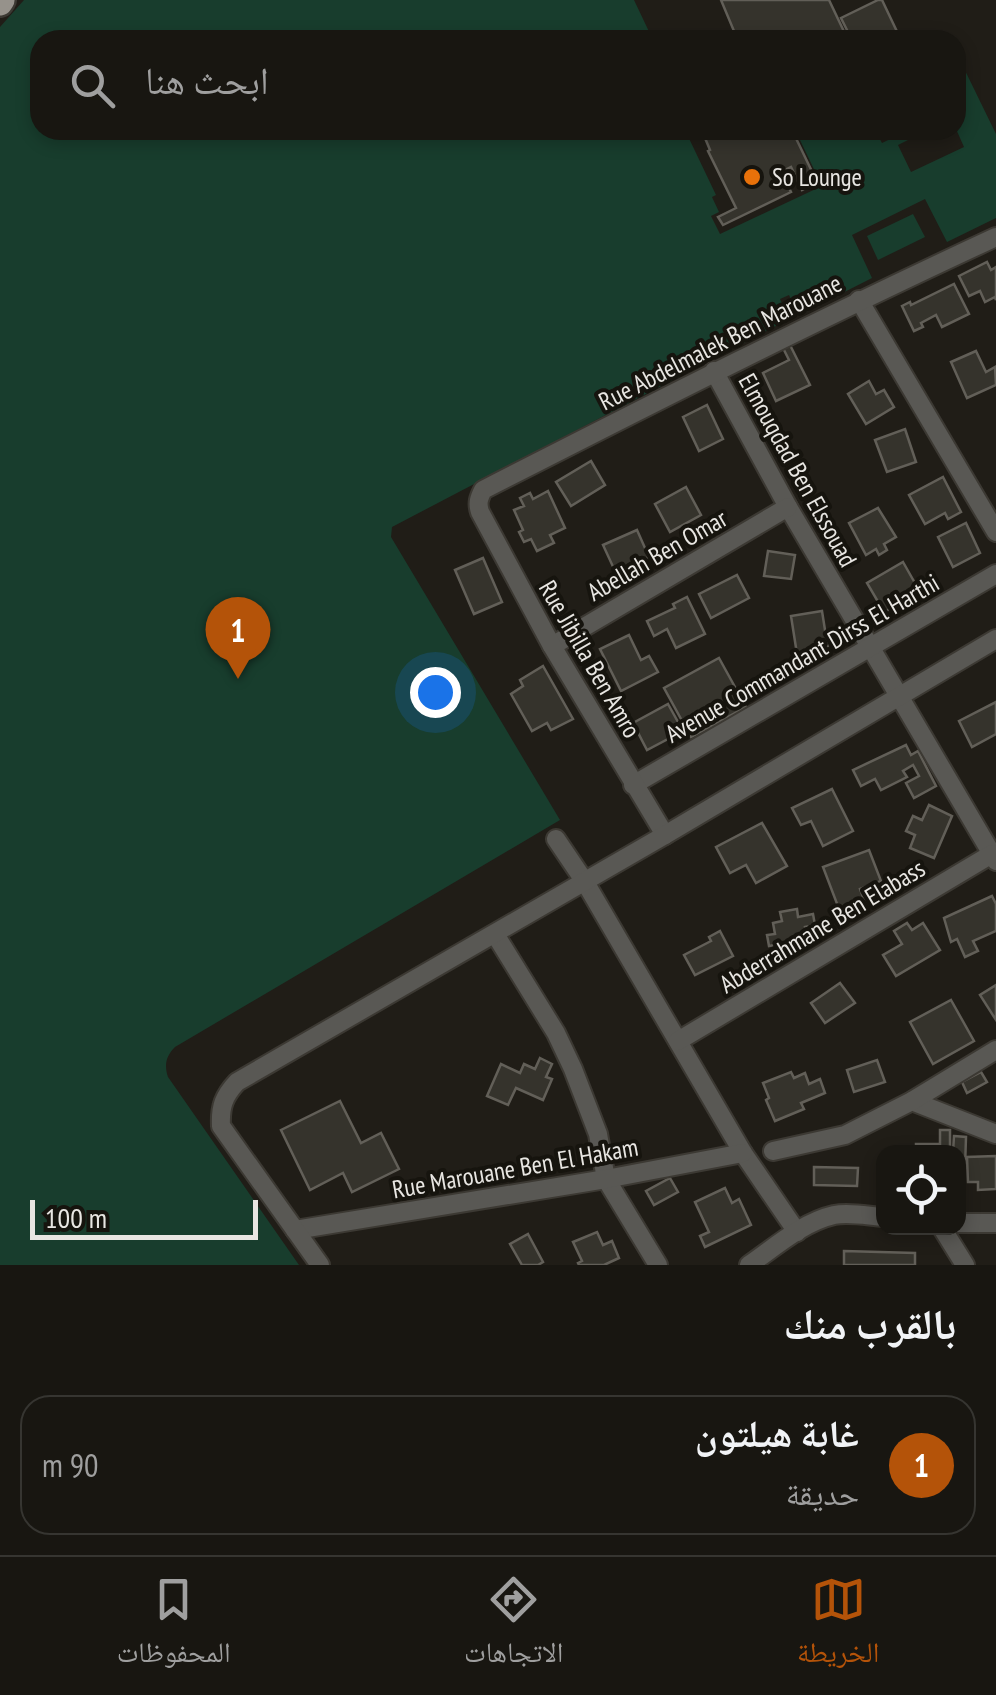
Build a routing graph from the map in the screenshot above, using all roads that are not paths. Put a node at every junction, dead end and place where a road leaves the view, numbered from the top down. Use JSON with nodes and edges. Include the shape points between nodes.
{"nodes":[{"id":1,"x":996,"y":237,"type":"edge"},
{"id":2,"x":859,"y":300,"type":"junction"},
{"id":3,"x":714,"y":372,"type":"junction"},
{"id":4,"x":478,"y":504,"type":"joint"},
{"id":5,"x":788,"y":507,"type":"junction"},
{"id":6,"x":996,"y":532,"type":"edge"},
{"id":7,"x":996,"y":574,"type":"edge"},
{"id":8,"x":996,"y":640,"type":"edge"},
{"id":9,"x":552,"y":646,"type":"junction"},
{"id":10,"x":869,"y":646,"type":"junction"},
{"id":11,"x":898,"y":697,"type":"junction"},
{"id":12,"x":633,"y":785,"type":"junction"},
{"id":13,"x":664,"y":835,"type":"junction"},
{"id":14,"x":556,"y":839,"type":"dead end"},
{"id":15,"x":994,"y":858,"type":"edge"},
{"id":16,"x":585,"y":882,"type":"junction"},
{"id":17,"x":495,"y":934,"type":"junction"},
{"id":18,"x":678,"y":1041,"type":"junction"},
{"id":19,"x":996,"y":1050,"type":"edge"},
{"id":20,"x":912,"y":1101,"type":"junction"},
{"id":21,"x":996,"y":1134,"type":"edge"},
{"id":22,"x":773,"y":1151,"type":"dead end"},
{"id":23,"x":743,"y":1153,"type":"junction"},
{"id":24,"x":606,"y":1179,"type":"junction"},
{"id":25,"x":876,"y":1216,"type":"edge"},
{"id":26,"x":966,"y":1224,"type":"edge"},
{"id":27,"x":996,"y":1224,"type":"edge"},
{"id":28,"x":295,"y":1230,"type":"junction"},
{"id":29,"x":797,"y":1232,"type":"junction"},
{"id":30,"x":946,"y":1235,"type":"edge"},
{"id":31,"x":320,"y":1265,"type":"edge"},
{"id":32,"x":658,"y":1265,"type":"edge"},
{"id":33,"x":750,"y":1265,"type":"edge"},
{"id":34,"x":965,"y":1265,"type":"edge"}],
"edges":[{"from":1,"to":2,"type":"street","name":"Rue Abdelmalek Ben Marouane"},
{"from":2,"to":3,"type":"street","name":"Rue Abdelmalek Ben Marouane"},
{"from":2,"to":6,"type":"street"},
{"from":3,"to":4,"type":"street","name":"Rue Abdelmalek Ben Marouane","via":[[483,490]]},
{"from":3,"to":5,"type":"street","name":"Elmouqdad Ben Elssouad"},
{"from":4,"to":9,"type":"street","name":"Rue Jibilla Ben Amro"},
{"from":5,"to":9,"type":"street","name":"Abellah Ben Omar"},
{"from":5,"to":10,"type":"street","name":"Elmouqdad Ben Elssouad"},
{"from":7,"to":10,"type":"street","name":"Avenue Commandant Dirss El Harthi"},
{"from":8,"to":11,"type":"street"},
{"from":9,"to":12,"type":"street","name":"Rue Jibilla Ben Amro"},
{"from":10,"to":11,"type":"street","name":"Elmouqdad Ben Elssouad"},
{"from":10,"to":12,"type":"street","name":"Avenue Commandant Dirss El Harthi"},
{"from":11,"to":13,"type":"street"},
{"from":11,"to":15,"type":"street","name":"Elmouqdad Ben Elssouad"},
{"from":12,"to":13,"type":"street","name":"Rue Jibilla Ben Amro"},
{"from":13,"to":16,"type":"street"},
{"from":14,"to":16,"type":"street"},
{"from":15,"to":18,"type":"street","name":"Abderrahmane Ben Elabass"},
{"from":16,"to":17,"type":"street"},
{"from":16,"to":18,"type":"street"},
{"from":17,"to":24,"type":"street","via":[[574,1069]]},
{"from":17,"to":28,"type":"street","via":[[238,1082],[225,1096],[221,1126]]},
{"from":18,"to":23,"type":"street"},
{"from":19,"to":20,"type":"street"},
{"from":20,"to":21,"type":"street"},
{"from":20,"to":22,"type":"street","via":[[845,1135]]},
{"from":23,"to":24,"type":"street","name":"Rue Marouane Ben El Hakam"},
{"from":23,"to":29,"type":"street"},
{"from":24,"to":28,"type":"street","name":"Rue Marouane Ben El Hakam"},
{"from":24,"to":32,"type":"street"},
{"from":25,"to":29,"type":"street","via":[[837,1214]]},
{"from":26,"to":27,"type":"street"},
{"from":28,"to":31,"type":"street"},
{"from":29,"to":33,"type":"street"},
{"from":30,"to":34,"type":"street"}]}
